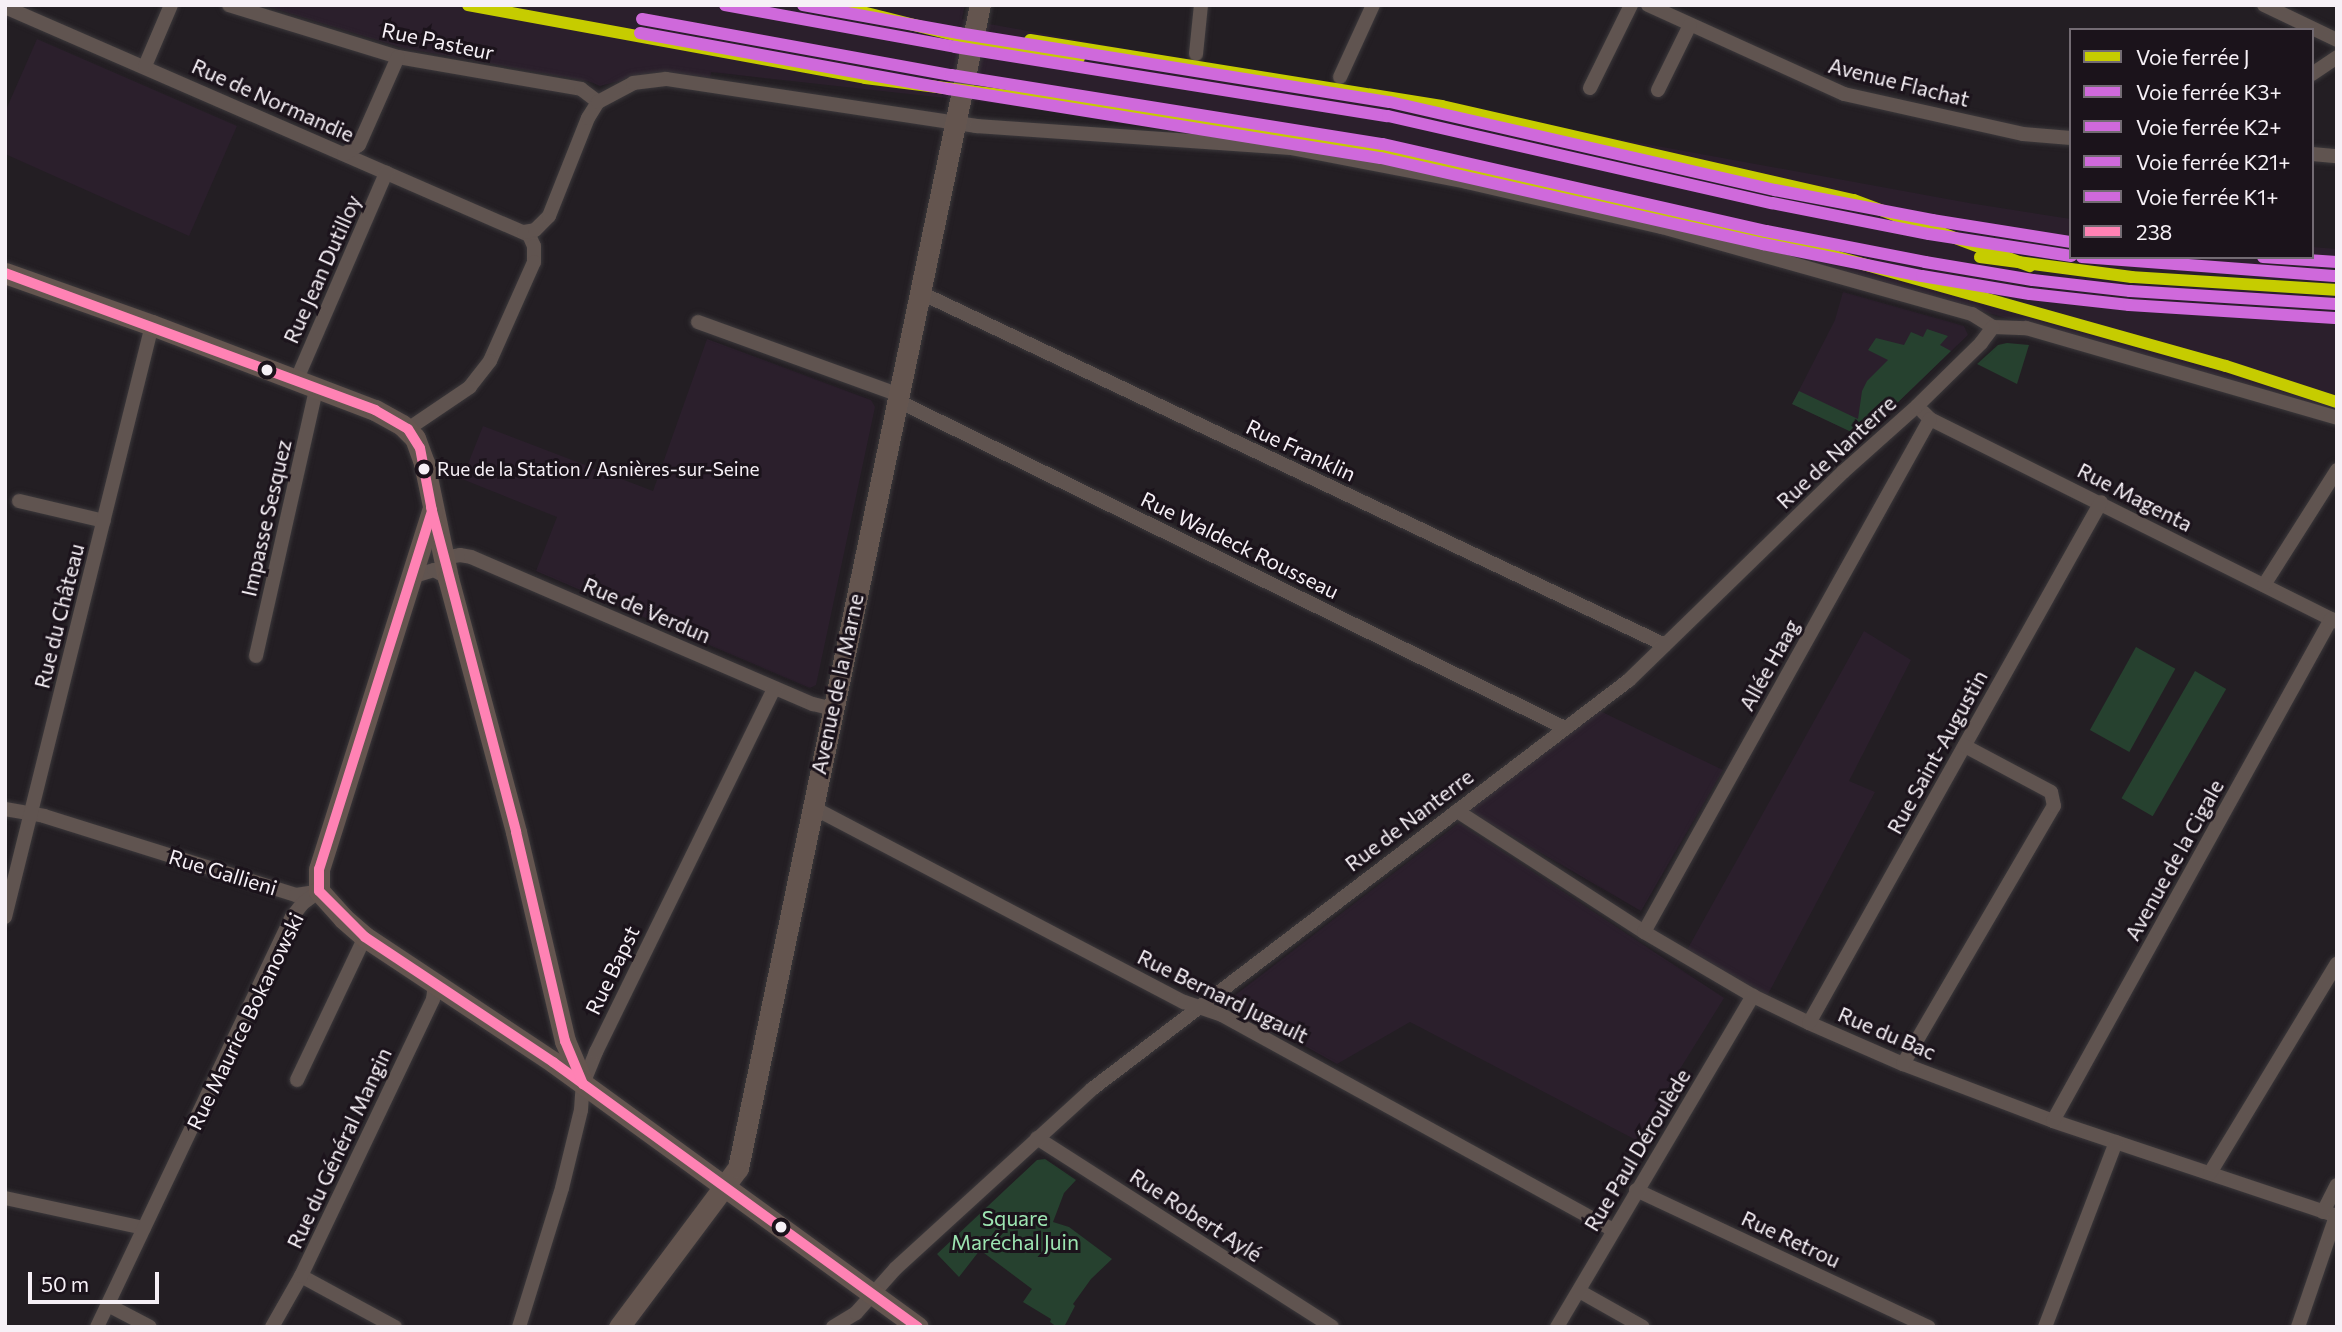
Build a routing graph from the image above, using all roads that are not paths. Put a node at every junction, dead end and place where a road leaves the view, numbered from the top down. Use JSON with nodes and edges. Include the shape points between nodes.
{"nodes":[{"id":1,"x":170,"y":5,"type":"edge"},
{"id":2,"x":229,"y":5,"type":"edge"},
{"id":3,"x":980,"y":5,"type":"edge"},
{"id":4,"x":1202,"y":5,"type":"edge"},
{"id":5,"x":1373,"y":5,"type":"edge"},
{"id":6,"x":1631,"y":5,"type":"edge"},
{"id":7,"x":1648,"y":5,"type":"edge"},
{"id":8,"x":2264,"y":5,"type":"edge"},
{"id":9,"x":5,"y":7,"type":"edge"},
{"id":10,"x":1690,"y":25,"type":"junction"},
{"id":11,"x":2312,"y":28,"type":"edge"},
{"id":12,"x":2314,"y":29,"type":"edge"},
{"id":13,"x":2337,"y":40,"type":"edge"},
{"id":14,"x":1196,"y":54,"type":"dead end"},
{"id":15,"x":398,"y":57,"type":"junction"},
{"id":16,"x":2337,"y":57,"type":"edge"},
{"id":17,"x":145,"y":66,"type":"junction"},
{"id":18,"x":2314,"y":73,"type":"edge"},
{"id":19,"x":1340,"y":77,"type":"dead end"},
{"id":20,"x":1590,"y":88,"type":"dead end"},
{"id":21,"x":1658,"y":90,"type":"dead end"},
{"id":22,"x":598,"y":102,"type":"junction"},
{"id":23,"x":957,"y":122,"type":"junction"},
{"id":24,"x":2069,"y":138,"type":"edge"},
{"id":25,"x":344,"y":154,"type":"junction"},
{"id":26,"x":2314,"y":155,"type":"edge"},
{"id":27,"x":2337,"y":156,"type":"edge"},
{"id":28,"x":386,"y":173,"type":"junction"},
{"id":29,"x":524,"y":232,"type":"junction"},
{"id":30,"x":5,"y":273,"type":"edge"},
{"id":31,"x":919,"y":292,"type":"junction"},
{"id":32,"x":698,"y":321,"type":"dead end"},
{"id":33,"x":152,"y":325,"type":"junction"},
{"id":34,"x":1993,"y":327,"type":"junction"},
{"id":35,"x":306,"y":385,"type":"junction"},
{"id":36,"x":897,"y":397,"type":"junction"},
{"id":37,"x":1917,"y":406,"type":"junction"},
{"id":38,"x":2337,"y":418,"type":"edge"},
{"id":39,"x":1930,"y":419,"type":"junction"},
{"id":40,"x":408,"y":429,"type":"junction"},
{"id":41,"x":2337,"y":470,"type":"edge"},
{"id":42,"x":19,"y":501,"type":"dead end"},
{"id":43,"x":2101,"y":502,"type":"junction"},
{"id":44,"x":432,"y":511,"type":"junction"},
{"id":45,"x":104,"y":521,"type":"junction"},
{"id":46,"x":445,"y":568,"type":"junction"},
{"id":47,"x":411,"y":577,"type":"junction"},
{"id":48,"x":2264,"y":585,"type":"junction"},
{"id":49,"x":2334,"y":621,"type":"edge"},
{"id":50,"x":1665,"y":645,"type":"junction"},
{"id":51,"x":256,"y":656,"type":"dead end"},
{"id":52,"x":774,"y":688,"type":"junction"},
{"id":53,"x":833,"y":709,"type":"junction"},
{"id":54,"x":1564,"y":728,"type":"junction"},
{"id":55,"x":1965,"y":746,"type":"junction"},
{"id":56,"x":811,"y":807,"type":"junction"},
{"id":57,"x":5,"y":809,"type":"edge"},
{"id":58,"x":1457,"y":811,"type":"junction"},
{"id":59,"x":31,"y":815,"type":"junction"},
{"id":60,"x":319,"y":891,"type":"junction"},
{"id":61,"x":5,"y":917,"type":"edge"},
{"id":62,"x":1644,"y":932,"type":"junction"},
{"id":63,"x":365,"y":937,"type":"junction"},
{"id":64,"x":2337,"y":963,"type":"edge"},
{"id":65,"x":435,"y":985,"type":"junction"},
{"id":66,"x":1754,"y":996,"type":"junction"},
{"id":67,"x":1200,"y":1006,"type":"junction"},
{"id":68,"x":1809,"y":1023,"type":"junction"},
{"id":69,"x":1903,"y":1064,"type":"junction"},
{"id":70,"x":297,"y":1080,"type":"dead end"},
{"id":71,"x":583,"y":1084,"type":"junction"},
{"id":72,"x":2053,"y":1121,"type":"junction"},
{"id":73,"x":1037,"y":1138,"type":"junction"},
{"id":74,"x":2116,"y":1142,"type":"junction"},
{"id":75,"x":2210,"y":1173,"type":"junction"},
{"id":76,"x":2337,"y":1185,"type":"edge"},
{"id":77,"x":726,"y":1186,"type":"junction"},
{"id":78,"x":1636,"y":1189,"type":"junction"},
{"id":79,"x":5,"y":1198,"type":"edge"},
{"id":80,"x":2332,"y":1214,"type":"edge"},
{"id":81,"x":144,"y":1228,"type":"junction"},
{"id":82,"x":1613,"y":1230,"type":"junction"},
{"id":83,"x":301,"y":1276,"type":"junction"},
{"id":84,"x":1579,"y":1291,"type":"junction"},
{"id":85,"x":873,"y":1294,"type":"junction"},
{"id":86,"x":108,"y":1305,"type":"junction"},
{"id":87,"x":97,"y":1327,"type":"edge"},
{"id":88,"x":150,"y":1327,"type":"edge"},
{"id":89,"x":272,"y":1327,"type":"edge"},
{"id":90,"x":395,"y":1327,"type":"edge"},
{"id":91,"x":519,"y":1327,"type":"edge"},
{"id":92,"x":619,"y":1327,"type":"edge"},
{"id":93,"x":833,"y":1327,"type":"edge"},
{"id":94,"x":918,"y":1327,"type":"edge"},
{"id":95,"x":1332,"y":1327,"type":"edge"},
{"id":96,"x":1557,"y":1327,"type":"edge"},
{"id":97,"x":1643,"y":1327,"type":"edge"},
{"id":98,"x":1929,"y":1327,"type":"edge"},
{"id":99,"x":2045,"y":1327,"type":"edge"},
{"id":100,"x":2298,"y":1327,"type":"edge"}],
"edges":[{"from":1,"to":17,"type":"street"},
{"from":2,"to":15,"type":"street","name":"Rue Pasteur"},
{"from":3,"to":23,"type":"main road","name":"Avenue de la Marne"},
{"from":4,"to":14,"type":"street"},
{"from":5,"to":19,"type":"street"},
{"from":6,"to":20,"type":"street"},
{"from":7,"to":10,"type":"street","name":"Avenue Flachat"},
{"from":8,"to":11,"type":"street"},
{"from":9,"to":17,"type":"street","name":"Rue de Normandie"},
{"from":10,"to":21,"type":"street"},
{"from":10,"to":24,"type":"street","name":"Avenue Flachat","via":[[1844,94],[2023,134]]},
{"from":12,"to":13,"type":"street"},
{"from":15,"to":22,"type":"street","name":"Rue Pasteur","via":[[581,89]]},
{"from":15,"to":25,"type":"street","via":[[359,145]]},
{"from":16,"to":18,"type":"street"},
{"from":17,"to":25,"type":"street","name":"Rue de Normandie"},
{"from":22,"to":23,"type":"street","via":[[641,81],[666,79]]},
{"from":22,"to":29,"type":"street","via":[[549,216],[535,230]]},
{"from":23,"to":31,"type":"main road","name":"Avenue de la Marne"},
{"from":23,"to":34,"type":"street","via":[[1291,148],[1467,182],[1676,230],[1972,314]]},
{"from":25,"to":28,"type":"street","name":"Rue de Normandie"},
{"from":26,"to":27,"type":"street"},
{"from":28,"to":29,"type":"street","name":"Rue de Normandie"},
{"from":28,"to":35,"type":"street","name":"Rue Jean Dutilloy"},
{"from":29,"to":40,"type":"street","via":[[534,246],[534,262],[491,361],[470,387]]},
{"from":30,"to":33,"type":"main road"},
{"from":31,"to":36,"type":"main road","name":"Avenue de la Marne"},
{"from":31,"to":50,"type":"street","name":"Rue Franklin"},
{"from":32,"to":36,"type":"street","name":"Rue Waldeck Rousseau"},
{"from":33,"to":35,"type":"main road"},
{"from":33,"to":45,"type":"street","name":"Rue du Château"},
{"from":34,"to":37,"type":"street","name":"Rue de Nanterre"},
{"from":34,"to":38,"type":"street","via":[[2026,328]]},
{"from":35,"to":40,"type":"main road","via":[[375,410]]},
{"from":35,"to":51,"type":"street","name":"Impasse Sesquez"},
{"from":36,"to":53,"type":"main road","name":"Avenue de la Marne"},
{"from":36,"to":54,"type":"street","name":"Rue Waldeck Rousseau"},
{"from":37,"to":39,"type":"street","name":"Rue Magenta"},
{"from":37,"to":50,"type":"street","name":"Rue de Nanterre"},
{"from":39,"to":43,"type":"street","name":"Rue Magenta"},
{"from":39,"to":62,"type":"street","name":"Allée Haag"},
{"from":40,"to":44,"type":"main road","via":[[420,448]]},
{"from":41,"to":48,"type":"street"},
{"from":42,"to":45,"type":"street"},
{"from":43,"to":48,"type":"street","name":"Rue Magenta"},
{"from":43,"to":55,"type":"street","name":"Rue Saint-Augustin"},
{"from":44,"to":46,"type":"main road"},
{"from":44,"to":47,"type":"main road","name":"Rue Maurice Bokanowski"},
{"from":45,"to":59,"type":"street","name":"Rue du Château"},
{"from":46,"to":47,"type":"street","name":"Rue de Verdun"},
{"from":46,"to":52,"type":"street","name":"Rue de Verdun","via":[[460,555],[471,557]]},
{"from":46,"to":71,"type":"main road","via":[[516,832],[565,1041]]},
{"from":47,"to":60,"type":"main road","name":"Rue Maurice Bokanowski","via":[[319,869]]},
{"from":48,"to":49,"type":"street","name":"Rue Magenta"},
{"from":49,"to":72,"type":"street","name":"Avenue de la Cigale"},
{"from":50,"to":54,"type":"street","name":"Rue de Nanterre","via":[[1629,680]]},
{"from":52,"to":53,"type":"street","name":"Rue de Verdun"},
{"from":52,"to":71,"type":"street","name":"Rue Bapst"},
{"from":53,"to":56,"type":"main road","name":"Avenue de la Marne"},
{"from":54,"to":58,"type":"street","name":"Rue de Nanterre"},
{"from":55,"to":68,"type":"street","name":"Rue Saint-Augustin"},
{"from":55,"to":69,"type":"street","via":[[2051,792],[2054,806]]},
{"from":56,"to":67,"type":"street","name":"Rue Bernard Jugault","via":[[1184,1002]]},
{"from":56,"to":77,"type":"main road","name":"Avenue de la Marne","via":[[738,1168]]},
{"from":57,"to":59,"type":"street","name":"Rue Gallieni"},
{"from":58,"to":62,"type":"street","name":"Rue du Bac"},
{"from":58,"to":67,"type":"street","name":"Rue de Nanterre"},
{"from":59,"to":60,"type":"street","name":"Rue Gallieni","via":[[296,895]]},
{"from":59,"to":61,"type":"street","name":"Rue du Château"},
{"from":60,"to":63,"type":"main road"},
{"from":60,"to":81,"type":"street","name":"Rue Maurice Bokanowski","via":[[292,917]]},
{"from":62,"to":66,"type":"street","name":"Rue du Bac"},
{"from":63,"to":65,"type":"main road"},
{"from":63,"to":70,"type":"street"},
{"from":64,"to":75,"type":"street"},
{"from":65,"to":71,"type":"main road"},
{"from":65,"to":83,"type":"street","name":"Rue du Général Mangin","via":[[433,999]]},
{"from":66,"to":68,"type":"street","name":"Rue du Bac"},
{"from":66,"to":78,"type":"street","name":"Rue Paul Déroulède"},
{"from":67,"to":73,"type":"street","name":"Rue de Nanterre"},
{"from":67,"to":82,"type":"street","name":"Rue Bernard Jugault"},
{"from":68,"to":69,"type":"street","name":"Rue du Bac"},
{"from":69,"to":72,"type":"street","name":"Rue du Bac"},
{"from":71,"to":77,"type":"main road"},
{"from":71,"to":91,"type":"street","name":"Rue Bapst","via":[[562,1188]]},
{"from":72,"to":74,"type":"street","name":"Rue du Bac"},
{"from":73,"to":85,"type":"street","name":"Rue de Nanterre"},
{"from":73,"to":95,"type":"street","name":"Rue Robert Aylé"},
{"from":74,"to":75,"type":"street","name":"Rue du Bac"},
{"from":74,"to":99,"type":"street"},
{"from":75,"to":80,"type":"street","name":"Rue du Bac"},
{"from":76,"to":80,"type":"street"},
{"from":77,"to":85,"type":"main road"},
{"from":77,"to":92,"type":"main road","name":"Avenue de la Marne"},
{"from":78,"to":82,"type":"street","name":"Rue Paul Déroulède"},
{"from":78,"to":98,"type":"street","name":"Rue Retrou"},
{"from":79,"to":81,"type":"street"},
{"from":80,"to":100,"type":"street"},
{"from":81,"to":86,"type":"street","name":"Rue Maurice Bokanowski"},
{"from":82,"to":84,"type":"street","name":"Rue Paul Déroulède"},
{"from":83,"to":89,"type":"street","name":"Rue du Général Mangin"},
{"from":83,"to":90,"type":"street"},
{"from":84,"to":96,"type":"street","name":"Rue Paul Déroulède"},
{"from":84,"to":97,"type":"street"},
{"from":85,"to":93,"type":"street","name":"Rue de Nanterre","via":[[856,1313]]},
{"from":85,"to":94,"type":"main road"},
{"from":86,"to":87,"type":"street","name":"Rue Maurice Bokanowski"},
{"from":86,"to":88,"type":"street"}]}
